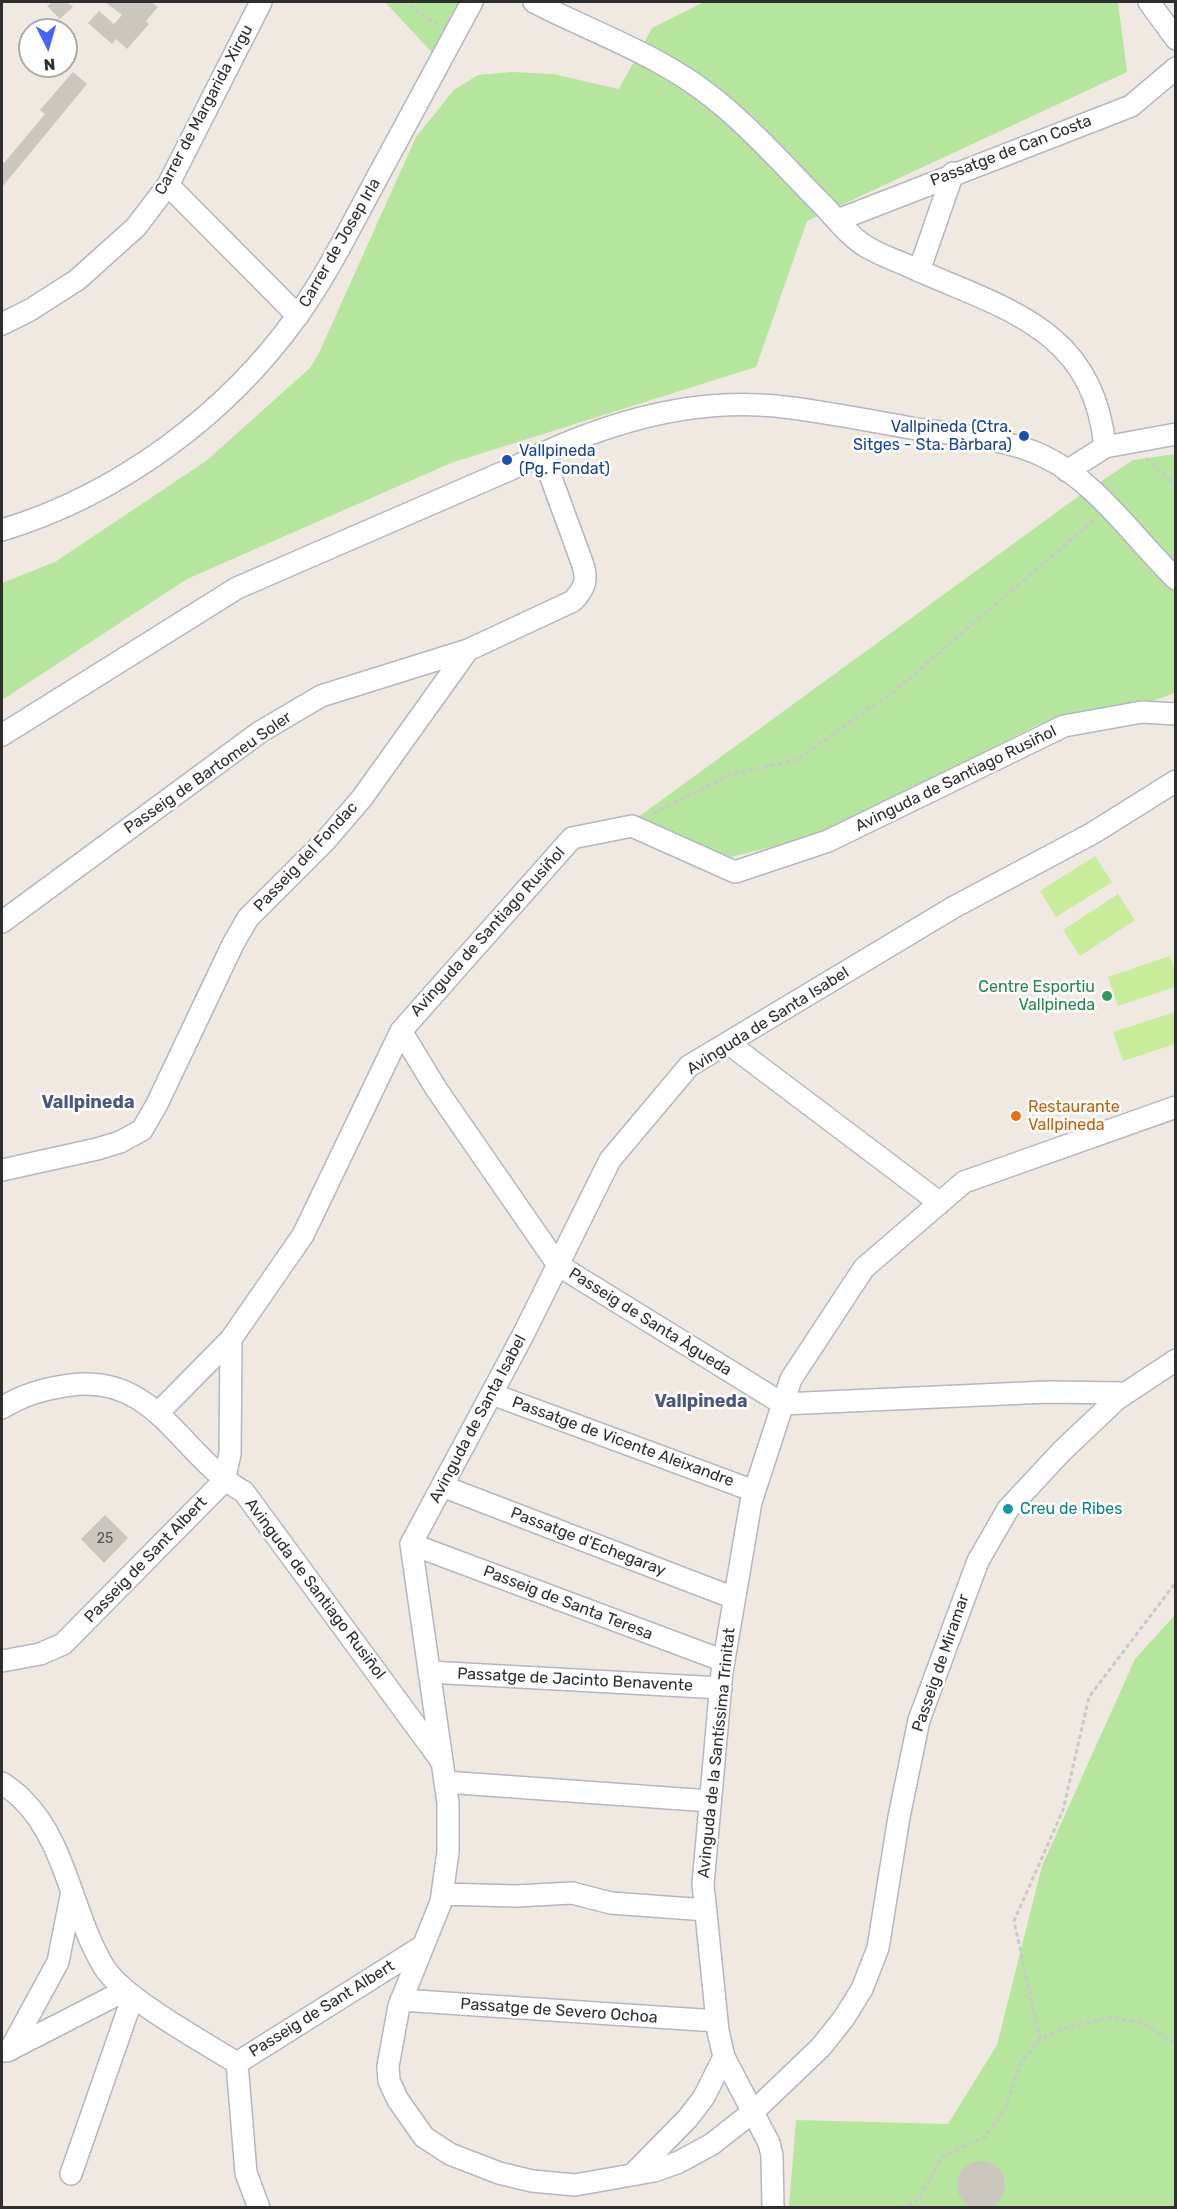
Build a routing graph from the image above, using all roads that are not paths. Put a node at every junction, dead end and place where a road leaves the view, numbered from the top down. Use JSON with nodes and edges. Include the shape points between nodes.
{"nodes":[{"id":1,"x":261,"y":2,"type":"edge"},
{"id":2,"x":472,"y":2,"type":"edge"},
{"id":3,"x":534,"y":2,"type":"edge"},
{"id":4,"x":1149,"y":2,"type":"edge"},
{"id":5,"x":1176,"y":39,"type":"edge"},
{"id":6,"x":1176,"y":68,"type":"edge"},
{"id":7,"x":952,"y":173,"type":"junction"},
{"id":8,"x":168,"y":185,"type":"junction"},
{"id":9,"x":838,"y":220,"type":"junction"},
{"id":10,"x":919,"y":271,"type":"junction"},
{"id":11,"x":298,"y":316,"type":"junction"},
{"id":12,"x":2,"y":324,"type":"edge"},
{"id":13,"x":1176,"y":434,"type":"edge"},
{"id":14,"x":1105,"y":447,"type":"junction"},
{"id":15,"x":542,"y":453,"type":"junction"},
{"id":16,"x":1067,"y":471,"type":"junction"},
{"id":17,"x":2,"y":530,"type":"edge"},
{"id":18,"x":1176,"y":579,"type":"edge"},
{"id":19,"x":468,"y":650,"type":"junction"},
{"id":20,"x":1176,"y":714,"type":"edge"},
{"id":21,"x":2,"y":735,"type":"edge"},
{"id":22,"x":1176,"y":781,"type":"edge"},
{"id":23,"x":2,"y":922,"type":"edge"},
{"id":24,"x":401,"y":1031,"type":"junction"},
{"id":25,"x":728,"y":1043,"type":"junction"},
{"id":26,"x":1176,"y":1107,"type":"edge"},
{"id":27,"x":2,"y":1170,"type":"edge"},
{"id":28,"x":940,"y":1203,"type":"junction"},
{"id":29,"x":558,"y":1265,"type":"junction"},
{"id":30,"x":231,"y":1338,"type":"junction"},
{"id":31,"x":1176,"y":1360,"type":"edge"},
{"id":32,"x":1125,"y":1393,"type":"junction"},
{"id":33,"x":492,"y":1394,"type":"junction"},
{"id":34,"x":783,"y":1404,"type":"junction"},
{"id":35,"x":2,"y":1408,"type":"edge"},
{"id":36,"x":158,"y":1413,"type":"junction"},
{"id":37,"x":224,"y":1481,"type":"junction"},
{"id":38,"x":442,"y":1486,"type":"junction"},
{"id":39,"x":754,"y":1491,"type":"junction"},
{"id":40,"x":411,"y":1544,"type":"junction"},
{"id":41,"x":734,"y":1598,"type":"junction"},
{"id":42,"x":2,"y":1661,"type":"edge"},
{"id":43,"x":724,"y":1661,"type":"junction"},
{"id":44,"x":429,"y":1672,"type":"junction"},
{"id":45,"x":721,"y":1688,"type":"junction"},
{"id":46,"x":442,"y":1761,"type":"junction"},
{"id":47,"x":445,"y":1782,"type":"junction"},
{"id":48,"x":2,"y":1783,"type":"edge"},
{"id":49,"x":710,"y":1801,"type":"junction"},
{"id":50,"x":72,"y":1892,"type":"junction"},
{"id":51,"x":442,"y":1894,"type":"junction"},
{"id":52,"x":706,"y":1910,"type":"junction"},
{"id":53,"x":423,"y":1946,"type":"junction"},
{"id":54,"x":128,"y":1994,"type":"junction"},
{"id":55,"x":401,"y":2000,"type":"junction"},
{"id":56,"x":717,"y":2021,"type":"junction"},
{"id":57,"x":6,"y":2052,"type":"edge"},
{"id":58,"x":724,"y":2057,"type":"junction"},
{"id":59,"x":237,"y":2063,"type":"junction"},
{"id":60,"x":754,"y":2112,"type":"junction"},
{"id":61,"x":71,"y":2174,"type":"dead end"},
{"id":62,"x":633,"y":2174,"type":"junction"},
{"id":63,"x":259,"y":2208,"type":"edge"},
{"id":64,"x":773,"y":2208,"type":"edge"}],
"edges":[{"from":1,"to":8,"type":"street","name":"Carrer de Margarida Xirgu"},
{"from":2,"to":11,"type":"street","name":"Carrer de Josep Irla","via":[[327,272]]},
{"from":3,"to":9,"type":"street","via":[[684,76],[738,120]]},
{"from":4,"to":5,"type":"street"},
{"from":6,"to":7,"type":"street","name":"Passatge de Can Costa","via":[[1131,106]]},
{"from":7,"to":9,"type":"street","name":"Passatge de Can Costa"},
{"from":7,"to":10,"type":"street"},
{"from":8,"to":11,"type":"street"},
{"from":8,"to":12,"type":"street","name":"Carrer de Margarida Xirgu","via":[[136,227],[77,280]]},
{"from":9,"to":10,"type":"street","via":[[867,248]]},
{"from":10,"to":14,"type":"street","via":[[1016,313],[1047,332],[1071,355],[1086,378],[1099,408]]},
{"from":11,"to":17,"type":"street","name":"Carrer de Josep Irla","via":[[226,397],[159,452],[91,493]]},
{"from":13,"to":14,"type":"street"},
{"from":14,"to":16,"type":"street"},
{"from":15,"to":16,"type":"street","via":[[619,423],[654,414],[690,408],[775,406],[1017,447],[1043,456]]},
{"from":15,"to":19,"type":"street","name":"Passeig del Fondac","via":[[587,578],[582,591],[565,605]]},
{"from":15,"to":21,"type":"street","via":[[237,588]]},
{"from":16,"to":18,"type":"street","via":[[1108,507]]},
{"from":19,"to":23,"type":"street","name":"Passeig de Bartomeu Soler","via":[[321,696],[260,732]]},
{"from":19,"to":27,"type":"street","name":"Passeig del Fondac","via":[[362,798],[248,918],[141,1130],[98,1149]]},
{"from":20,"to":24,"type":"street","name":"Avinguda de Santiago Rusiñol","via":[[1142,712],[1064,726],[828,841],[735,872],[632,826],[572,838]]},
{"from":22,"to":25,"type":"street","name":"Avinguda de Santa Isabel","via":[[1093,833],[954,907]]},
{"from":24,"to":29,"type":"street","name":"Passeig de Santa Àgueda"},
{"from":24,"to":30,"type":"street","name":"Avinguda de Santiago Rusiñol","via":[[303,1235]]},
{"from":25,"to":28,"type":"street"},
{"from":25,"to":29,"type":"street","name":"Avinguda de Santa Isabel","via":[[688,1066],[610,1160]]},
{"from":26,"to":28,"type":"street","name":"Avinguda de la Santíssima Trinitat","via":[[964,1182]]},
{"from":28,"to":34,"type":"street","name":"Avinguda de la Santíssima Trinitat","via":[[864,1269],[791,1379]]},
{"from":29,"to":33,"type":"street","name":"Avinguda de Santa Isabel"},
{"from":29,"to":34,"type":"street","name":"Passeig de Santa Àgueda"},
{"from":30,"to":36,"type":"street","name":"Avinguda de Santiago Rusiñol"},
{"from":30,"to":37,"type":"street","via":[[230,1454]]},
{"from":31,"to":32,"type":"street","name":"Passeig de Miramar"},
{"from":32,"to":34,"type":"street","via":[[1047,1392]]},
{"from":32,"to":60,"type":"street","name":"Passeig de Miramar","via":[[1062,1451],[1008,1509],[978,1561],[919,1720],[878,1948],[862,1989],[821,2047]]},
{"from":33,"to":38,"type":"street","name":"Avinguda de Santa Isabel"},
{"from":33,"to":39,"type":"street","name":"Passatge de Vicente Aleixandre"},
{"from":34,"to":39,"type":"street","name":"Avinguda de la Santíssima Trinitat"},
{"from":35,"to":36,"type":"street","name":"Avinguda de Santiago Rusiñol","via":[[37,1392],[87,1383],[119,1388]]},
{"from":36,"to":37,"type":"street","name":"Avinguda de Santiago Rusiñol"},
{"from":37,"to":42,"type":"street","name":"Passeig de Sant Albert","via":[[63,1644],[40,1654]]},
{"from":37,"to":46,"type":"street","name":"Avinguda de Santiago Rusiñol","via":[[244,1492]]},
{"from":38,"to":40,"type":"street","name":"Avinguda de Santa Isabel"},
{"from":38,"to":41,"type":"street","name":"Passatge d'Echegaray"},
{"from":39,"to":41,"type":"street","name":"Avinguda de la Santíssima Trinitat"},
{"from":40,"to":43,"type":"street","name":"Passeig de Santa Teresa"},
{"from":40,"to":44,"type":"street"},
{"from":41,"to":43,"type":"street","name":"Avinguda de la Santíssima Trinitat"},
{"from":43,"to":45,"type":"street","name":"Avinguda de la Santíssima Trinitat"},
{"from":44,"to":45,"type":"street","name":"Passatge de Jacinto Benavente"},
{"from":44,"to":46,"type":"street"},
{"from":45,"to":49,"type":"street","name":"Avinguda de la Santíssima Trinitat"},
{"from":46,"to":47,"type":"street"},
{"from":47,"to":49,"type":"street"},
{"from":47,"to":51,"type":"street","via":[[448,1852]]},
{"from":48,"to":50,"type":"street","name":"Passeig de Sant Albert","via":[[36,1816]]},
{"from":49,"to":52,"type":"street","name":"Avinguda de la Santíssima Trinitat","via":[[703,1884]]},
{"from":50,"to":54,"type":"street","name":"Passeig de Sant Albert","via":[[86,1933],[105,1969]]},
{"from":50,"to":57,"type":"street","via":[[58,1962]]},
{"from":51,"to":52,"type":"street","via":[[572,1893],[610,1903]]},
{"from":51,"to":53,"type":"street"},
{"from":52,"to":56,"type":"street","name":"Avinguda de la Santíssima Trinitat"},
{"from":53,"to":55,"type":"street"},
{"from":53,"to":59,"type":"street","name":"Passeig de Sant Albert"},
{"from":54,"to":57,"type":"street"},
{"from":54,"to":59,"type":"street","name":"Passeig de Sant Albert"},
{"from":54,"to":61,"type":"street"},
{"from":55,"to":56,"type":"street","name":"Passatge de Severo Ochoa"},
{"from":55,"to":62,"type":"street","via":[[390,2049],[389,2081],[424,2137],[450,2154],[532,2181],[575,2186]]},
{"from":56,"to":58,"type":"street","name":"Avinguda de la Santíssima Trinitat"},
{"from":58,"to":60,"type":"street","name":"Avinguda de la Santíssima Trinitat"},
{"from":58,"to":62,"type":"street","via":[[704,2097],[688,2118]]},
{"from":59,"to":63,"type":"street","via":[[246,2173]]},
{"from":60,"to":62,"type":"street","via":[[712,2144],[679,2162]]},
{"from":60,"to":64,"type":"street","name":"Avinguda de la Santíssima Trinitat","via":[[772,2155]]}]}
